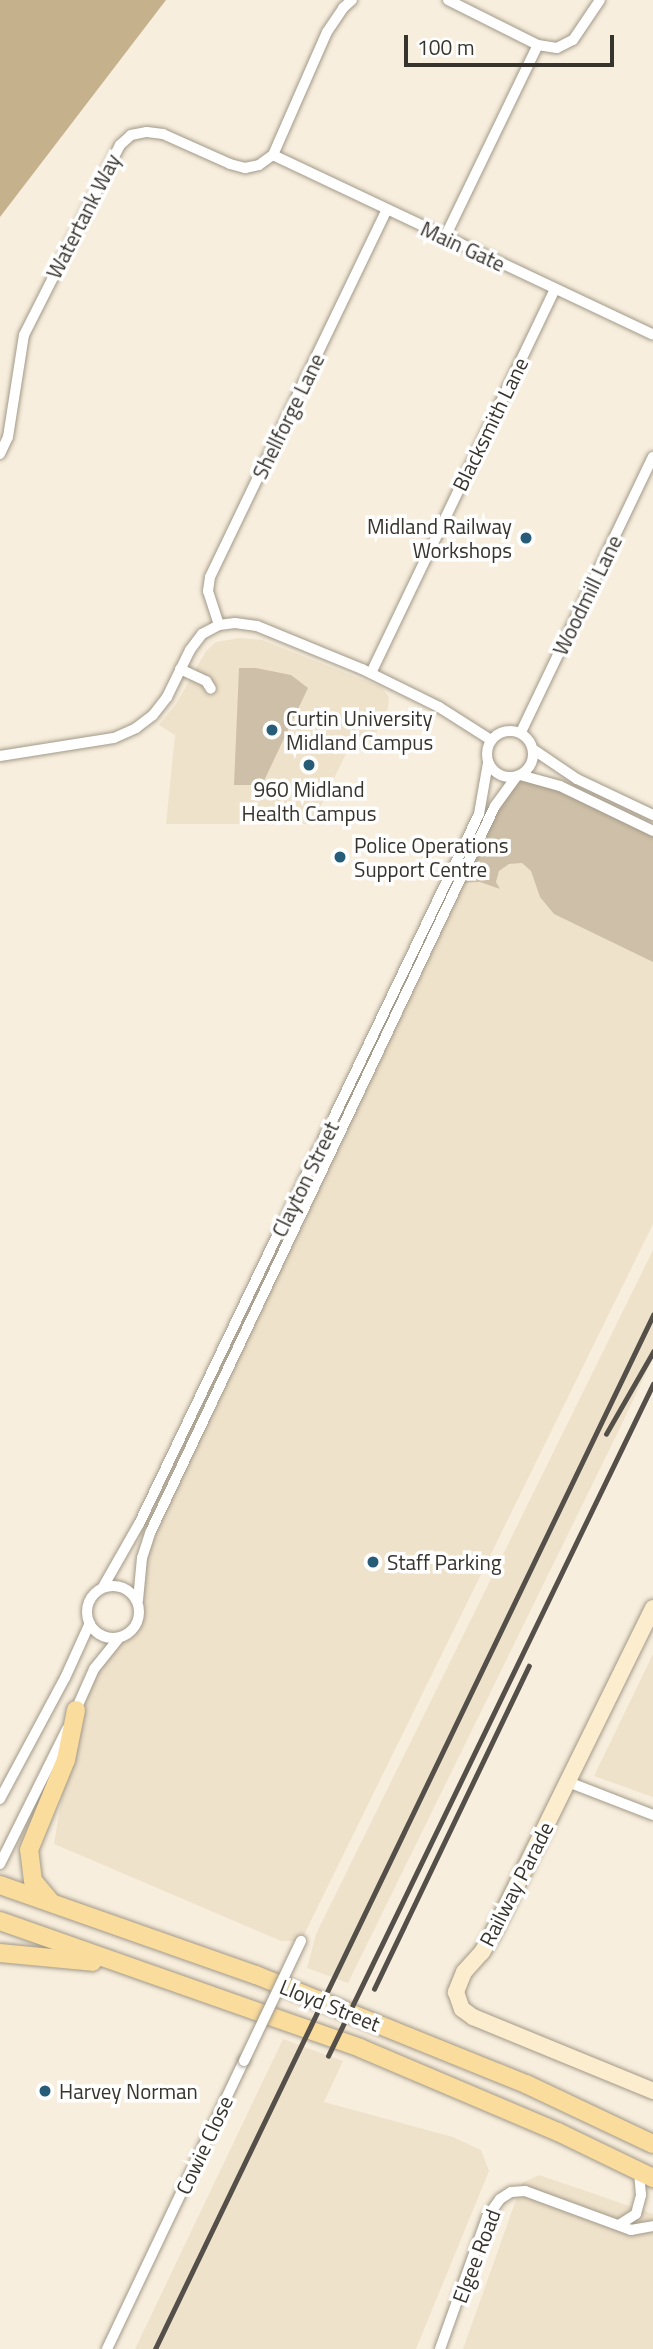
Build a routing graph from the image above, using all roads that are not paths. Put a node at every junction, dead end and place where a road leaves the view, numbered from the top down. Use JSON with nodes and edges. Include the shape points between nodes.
{"nodes":[{"id":1,"x":352,"y":0,"type":"edge"},
{"id":2,"x":448,"y":0,"type":"edge"},
{"id":3,"x":600,"y":0,"type":"edge"},
{"id":4,"x":538,"y":45,"type":"junction"},
{"id":5,"x":273,"y":155,"type":"junction"},
{"id":6,"x":387,"y":210,"type":"junction"},
{"id":7,"x":444,"y":237,"type":"junction"},
{"id":8,"x":555,"y":289,"type":"junction"},
{"id":9,"x":653,"y":335,"type":"edge"},
{"id":10,"x":0,"y":454,"type":"edge"},
{"id":11,"x":653,"y":457,"type":"edge"},
{"id":12,"x":219,"y":625,"type":"junction"},
{"id":13,"x":180,"y":669,"type":"junction"},
{"id":14,"x":371,"y":673,"type":"junction"},
{"id":15,"x":211,"y":689,"type":"dead end"},
{"id":16,"x":521,"y":732,"type":"junction"},
{"id":17,"x":491,"y":740,"type":"junction"},
{"id":18,"x":534,"y":750,"type":"junction"},
{"id":19,"x":0,"y":756,"type":"edge"},
{"id":20,"x":488,"y":763,"type":"junction"},
{"id":21,"x":518,"y":776,"type":"junction"},
{"id":22,"x":653,"y":815,"type":"edge"},
{"id":23,"x":653,"y":831,"type":"edge"},
{"id":24,"x":103,"y":1587,"type":"junction"},
{"id":25,"x":138,"y":1601,"type":"junction"},
{"id":26,"x":653,"y":1608,"type":"edge"},
{"id":27,"x":90,"y":1623,"type":"junction"},
{"id":28,"x":118,"y":1639,"type":"junction"},
{"id":29,"x":76,"y":1710,"type":"junction"},
{"id":30,"x":568,"y":1782,"type":"junction"},
{"id":31,"x":0,"y":1799,"type":"edge"},
{"id":32,"x":653,"y":1815,"type":"edge"},
{"id":33,"x":0,"y":1864,"type":"edge"},
{"id":34,"x":0,"y":1885,"type":"edge"},
{"id":35,"x":50,"y":1901,"type":"junction"},
{"id":36,"x":0,"y":1921,"type":"edge"},
{"id":37,"x":301,"y":1941,"type":"dead end"},
{"id":38,"x":0,"y":1953,"type":"edge"},
{"id":39,"x":168,"y":1979,"type":"junction"},
{"id":40,"x":653,"y":2091,"type":"edge"},
{"id":41,"x":636,"y":2136,"type":"junction"},
{"id":42,"x":653,"y":2144,"type":"edge"},
{"id":43,"x":653,"y":2154,"type":"edge"},
{"id":44,"x":646,"y":2174,"type":"edge"},
{"id":45,"x":619,"y":2225,"type":"junction"},
{"id":46,"x":653,"y":2226,"type":"edge"},
{"id":47,"x":107,"y":2349,"type":"edge"},
{"id":48,"x":440,"y":2349,"type":"edge"}],
"edges":[{"from":1,"to":5,"type":"street","via":[[327,32]]},
{"from":2,"to":4,"type":"street"},
{"from":3,"to":4,"type":"street","via":[[573,40],[557,48]]},
{"from":4,"to":7,"type":"street"},
{"from":5,"to":6,"type":"street","name":"Main Gate"},
{"from":5,"to":10,"type":"street","name":"Watertank Way","via":[[245,168],[163,134],[131,135],[120,145],[24,335],[8,437]]},
{"from":6,"to":7,"type":"street","name":"Main Gate"},
{"from":6,"to":12,"type":"street","name":"Shellforge Lane","via":[[210,577],[208,591]]},
{"from":7,"to":8,"type":"street","name":"Main Gate"},
{"from":8,"to":9,"type":"street","name":"Main Gate"},
{"from":8,"to":14,"type":"street","name":"Blacksmith Lane"},
{"from":11,"to":16,"type":"street","name":"Woodmill Lane"},
{"from":12,"to":13,"type":"street","via":[[202,634]]},
{"from":12,"to":14,"type":"street","via":[[257,626]]},
{"from":13,"to":15,"type":"street","via":[[206,681]]},
{"from":13,"to":19,"type":"street","via":[[153,715],[136,728],[114,738]]},
{"from":14,"to":17,"type":"street"},
{"from":16,"to":17,"type":"street","via":[[508,730]]},
{"from":16,"to":18,"type":"street"},
{"from":17,"to":20,"type":"street"},
{"from":18,"to":21,"type":"street","via":[[531,765]]},
{"from":18,"to":22,"type":"street","via":[[577,779]]},
{"from":20,"to":21,"type":"street","via":[[497,773]]},
{"from":20,"to":24,"type":"street","name":"Clayton Street","via":[[480,814],[139,1524]]},
{"from":21,"to":23,"type":"street","via":[[560,786]]},
{"from":21,"to":25,"type":"street","name":"Clayton Street","via":[[495,806],[151,1531],[142,1558]]},
{"from":24,"to":25,"type":"street","via":[[127,1588]]},
{"from":24,"to":27,"type":"street","via":[[89,1602]]},
{"from":25,"to":28,"type":"street","via":[[138,1622]]},
{"from":26,"to":30,"type":"street","name":"Railway Parade"},
{"from":27,"to":28,"type":"street","via":[[100,1634]]},
{"from":27,"to":31,"type":"street"},
{"from":28,"to":29,"type":"street","via":[[94,1669]]},
{"from":29,"to":33,"type":"street"},
{"from":29,"to":35,"type":"main road","via":[[66,1760],[29,1850],[33,1881]]},
{"from":30,"to":32,"type":"street"},
{"from":30,"to":40,"type":"street","name":"Railway Parade","via":[[487,1944],[461,1977],[456,1992],[459,2004],[473,2017]]},
{"from":34,"to":35,"type":"main road","name":"Lloyd Street"},
{"from":35,"to":41,"type":"main road","name":"Lloyd Street","via":[[372,2021],[526,2084]]},
{"from":36,"to":39,"type":"main road","name":"Lloyd Street"},
{"from":37,"to":47,"type":"street","name":"Cowie Close","bridge":true},
{"from":38,"to":39,"type":"main road","via":[[89,1961]]},
{"from":39,"to":44,"type":"main road","name":"Lloyd Street","via":[[360,2048]]},
{"from":41,"to":42,"type":"main road","name":"Lloyd Street"},
{"from":41,"to":43,"type":"street"},
{"from":44,"to":45,"type":"street","via":[[636,2214]]},
{"from":45,"to":46,"type":"street","name":"Elgee Road","via":[[639,2231]]},
{"from":45,"to":48,"type":"street","name":"Elgee Road","via":[[525,2191],[500,2199],[487,2217]]}]}
